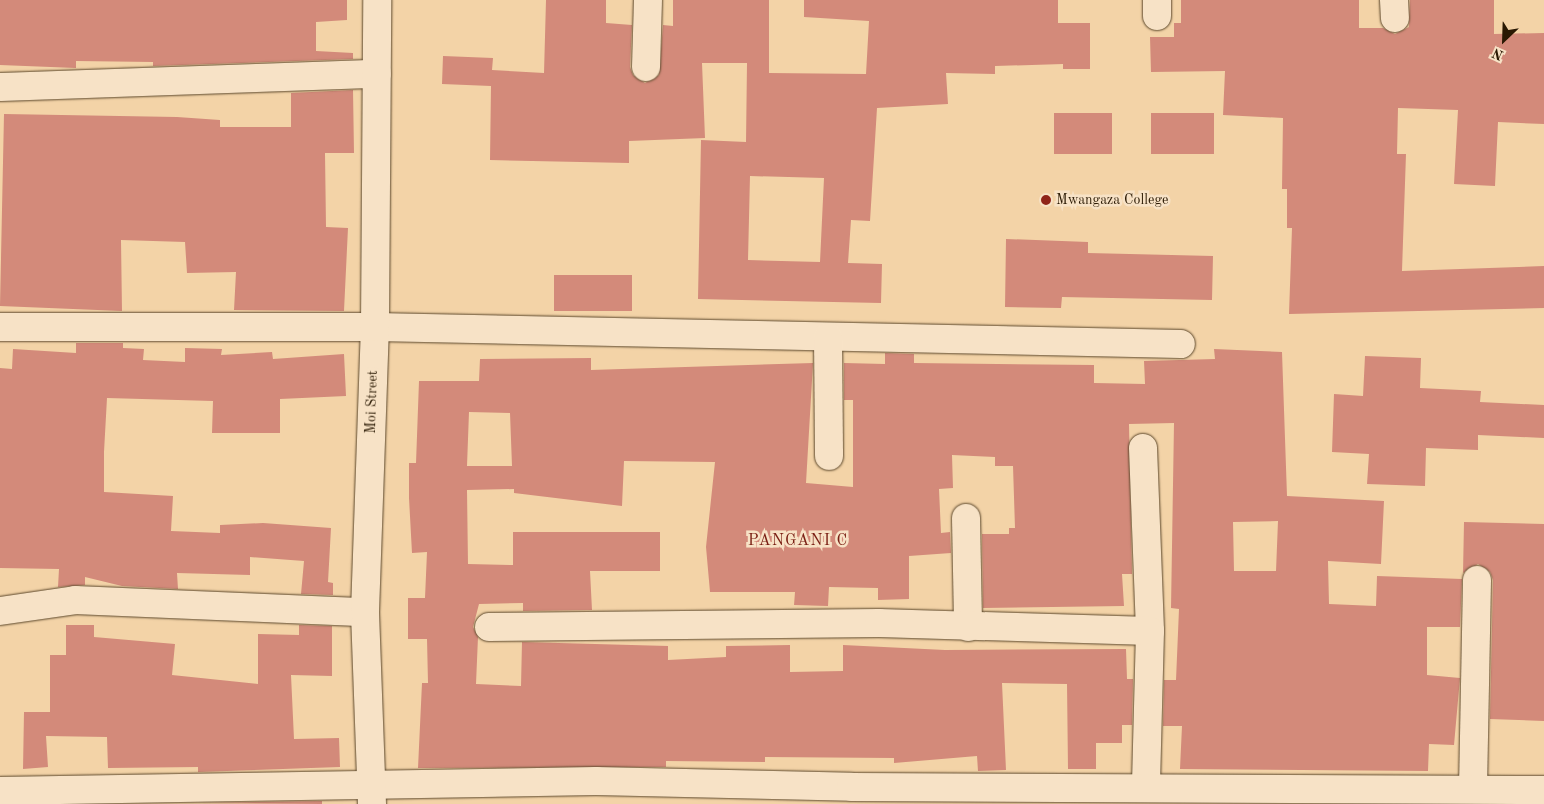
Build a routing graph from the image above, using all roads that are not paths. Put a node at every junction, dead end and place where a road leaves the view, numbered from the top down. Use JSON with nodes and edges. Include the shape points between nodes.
{"nodes":[{"id":1,"x":377,"y":0,"type":"edge"},
{"id":2,"x":648,"y":0,"type":"edge"},
{"id":3,"x":646,"y":68,"type":"dead end"},
{"id":4,"x":377,"y":74,"type":"junction"},
{"id":5,"x":0,"y":87,"type":"edge"},
{"id":6,"x":0,"y":327,"type":"edge"},
{"id":7,"x":375,"y":327,"type":"junction"},
{"id":8,"x":828,"y":336,"type":"junction"},
{"id":9,"x":1181,"y":344,"type":"dead end"},
{"id":10,"x":1143,"y":448,"type":"dead end"},
{"id":11,"x":829,"y":456,"type":"dead end"},
{"id":12,"x":966,"y":518,"type":"dead end"},
{"id":13,"x":1477,"y":580,"type":"dead end"},
{"id":14,"x":0,"y":611,"type":"edge"},
{"id":15,"x":365,"y":612,"type":"junction"},
{"id":16,"x":489,"y":627,"type":"dead end"},
{"id":17,"x":968,"y":627,"type":"junction"},
{"id":18,"x":1150,"y":631,"type":"junction"},
{"id":19,"x":1473,"y":790,"type":"junction"},
{"id":20,"x":1544,"y":790,"type":"edge"},
{"id":21,"x":0,"y":791,"type":"edge"},
{"id":22,"x":1163,"y":792,"type":"edge"},
{"id":23,"x":372,"y":795,"type":"edge"},
{"id":24,"x":1012,"y":795,"type":"edge"},
{"id":25,"x":850,"y":796,"type":"edge"}],
"edges":[{"from":1,"to":4,"type":"street","name":"Moi Street"},
{"from":2,"to":3,"type":"street"},
{"from":4,"to":5,"type":"street"},
{"from":4,"to":7,"type":"street","name":"Moi Street"},
{"from":6,"to":7,"type":"street"},
{"from":7,"to":8,"type":"street"},
{"from":7,"to":15,"type":"street","name":"Moi Street"},
{"from":8,"to":9,"type":"street"},
{"from":8,"to":11,"type":"street"},
{"from":10,"to":18,"type":"street"},
{"from":12,"to":17,"type":"street"},
{"from":13,"to":19,"type":"street"},
{"from":14,"to":15,"type":"street","via":[[75,600]]},
{"from":15,"to":23,"type":"street","name":"Moi Street"},
{"from":16,"to":17,"type":"street","via":[[879,624]]},
{"from":17,"to":18,"type":"street"},
{"from":18,"to":22,"type":"street"},
{"from":19,"to":20,"type":"street"},
{"from":19,"to":22,"type":"street"},
{"from":21,"to":23,"type":"street"},
{"from":22,"to":24,"type":"street"},
{"from":23,"to":25,"type":"street","via":[[596,781]]},
{"from":24,"to":25,"type":"street"}]}
